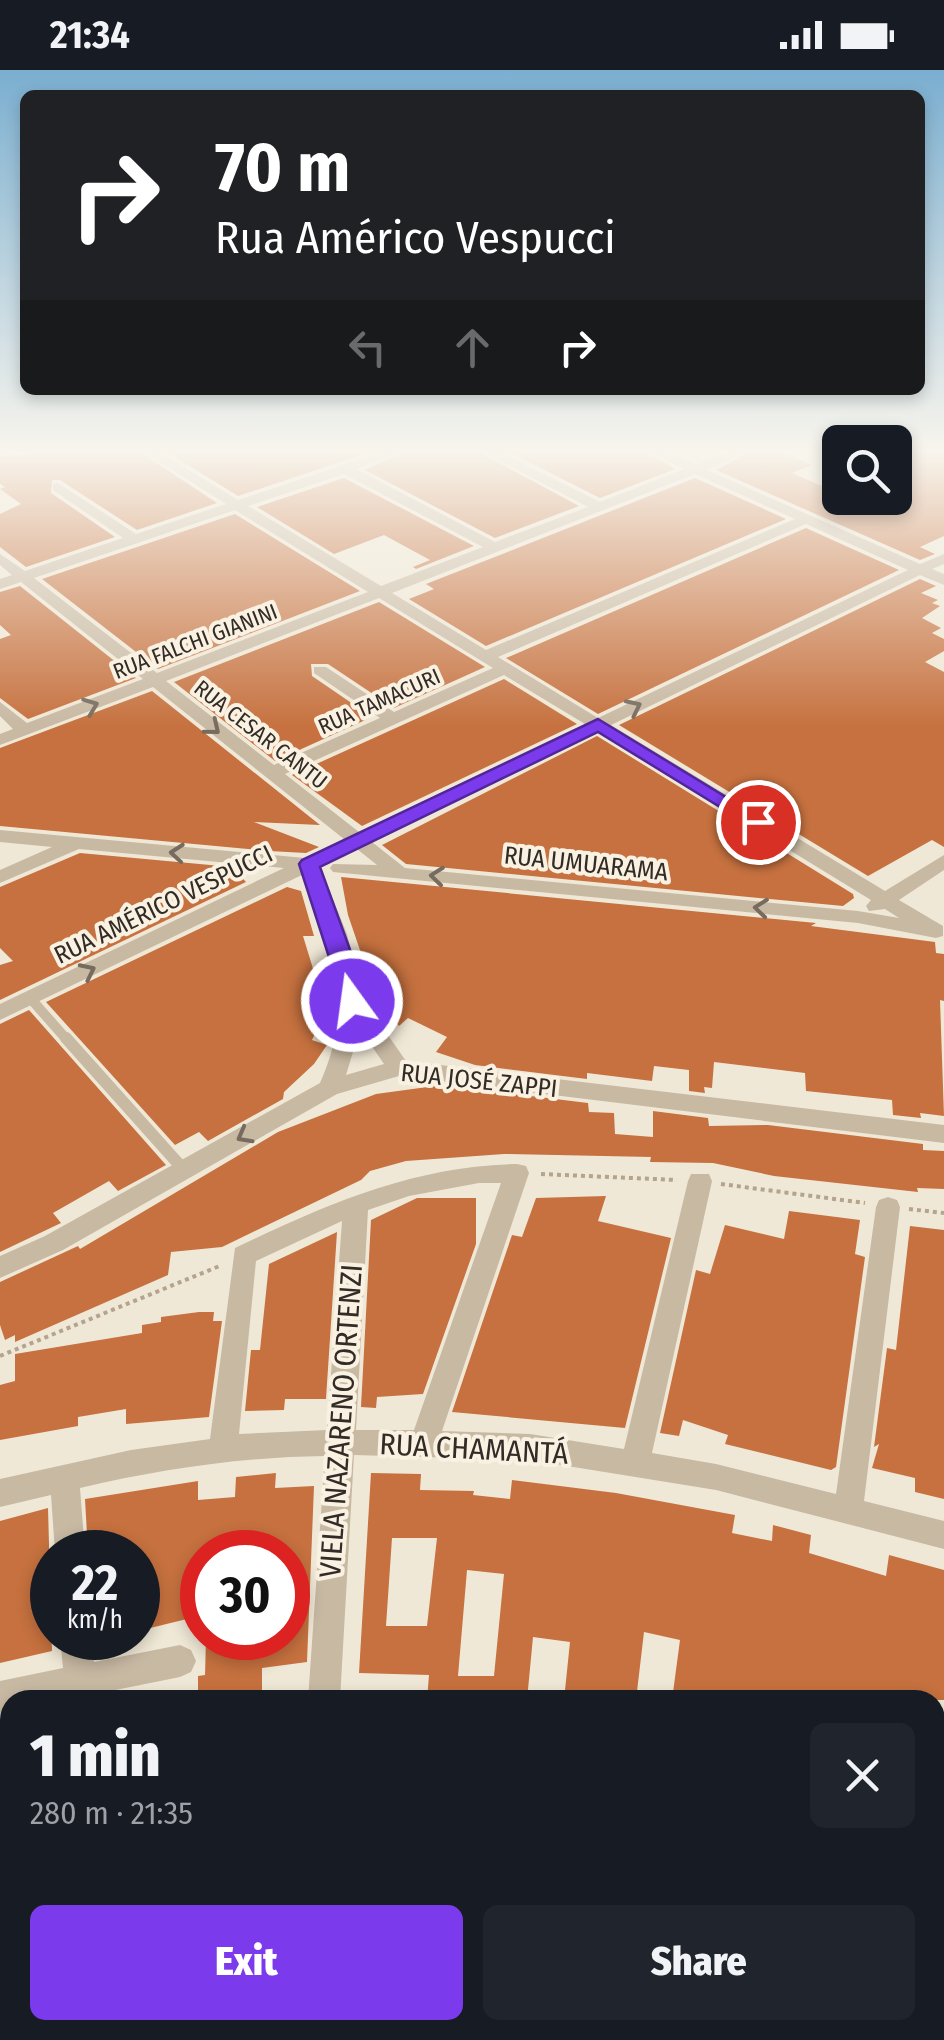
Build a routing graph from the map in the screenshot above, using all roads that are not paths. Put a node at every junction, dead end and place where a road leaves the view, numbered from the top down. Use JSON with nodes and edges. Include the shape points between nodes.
{"nodes":[{"id":1,"x":119,"y":544,"type":"edge"},
{"id":2,"x":301,"y":544,"type":"edge"},
{"id":3,"x":485,"y":544,"type":"edge"},
{"id":4,"x":503,"y":544,"type":"edge"},
{"id":5,"x":748,"y":544,"type":"edge"},
{"id":6,"x":862,"y":544,"type":"edge"},
{"id":7,"x":493,"y":548,"type":"junction"},
{"id":8,"x":0,"y":558,"type":"edge"},
{"id":9,"x":944,"y":558,"type":"edge"},
{"id":10,"x":919,"y":569,"type":"junction"},
{"id":11,"x":23,"y":576,"type":"junction"},
{"id":12,"x":944,"y":580,"type":"edge"},
{"id":13,"x":0,"y":584,"type":"edge"},
{"id":14,"x":381,"y":592,"type":"junction"},
{"id":15,"x":486,"y":656,"type":"junction"},
{"id":16,"x":506,"y":668,"type":"junction"},
{"id":17,"x":320,"y":670,"type":"dead end"},
{"id":18,"x":155,"y":681,"type":"junction"},
{"id":19,"x":0,"y":707,"type":"edge"},
{"id":20,"x":393,"y":719,"type":"junction"},
{"id":21,"x":598,"y":724,"type":"junction"},
{"id":22,"x":26,"y":731,"type":"junction"},
{"id":23,"x":0,"y":740,"type":"edge"},
{"id":24,"x":270,"y":774,"type":"junction"},
{"id":25,"x":0,"y":836,"type":"edge"},
{"id":26,"x":356,"y":840,"type":"junction"},
{"id":27,"x":76,"y":844,"type":"junction"},
{"id":28,"x":944,"y":861,"type":"edge"},
{"id":29,"x":309,"y":864,"type":"junction"},
{"id":30,"x":340,"y":868,"type":"dead end"},
{"id":31,"x":399,"y":873,"type":"junction"},
{"id":32,"x":0,"y":878,"type":"edge"},
{"id":33,"x":885,"y":900,"type":"junction"},
{"id":34,"x":858,"y":918,"type":"junction"},
{"id":35,"x":940,"y":931,"type":"edge"},
{"id":36,"x":31,"y":998,"type":"junction"},
{"id":37,"x":352,"y":1001,"type":"junction"},
{"id":38,"x":0,"y":1014,"type":"edge"},
{"id":39,"x":399,"y":1068,"type":"junction"},
{"id":40,"x":329,"y":1088,"type":"junction"},
{"id":41,"x":944,"y":1134,"type":"edge"},
{"id":42,"x":184,"y":1170,"type":"junction"},
{"id":43,"x":700,"y":1181,"type":"road end"},
{"id":44,"x":356,"y":1203,"type":"junction"},
{"id":45,"x":888,"y":1206,"type":"road end"},
{"id":46,"x":0,"y":1268,"type":"edge"},
{"id":47,"x":338,"y":1443,"type":"junction"},
{"id":48,"x":424,"y":1443,"type":"junction"},
{"id":49,"x":223,"y":1450,"type":"junction"},
{"id":50,"x":635,"y":1464,"type":"junction"},
{"id":51,"x":65,"y":1478,"type":"junction"},
{"id":52,"x":0,"y":1493,"type":"edge"},
{"id":53,"x":848,"y":1511,"type":"junction"},
{"id":54,"x":69,"y":1530,"type":"edge"},
{"id":55,"x":944,"y":1536,"type":"edge"},
{"id":56,"x":78,"y":1660,"type":"edge"},
{"id":57,"x":180,"y":1661,"type":"dead end"},
{"id":58,"x":80,"y":1680,"type":"junction"},
{"id":59,"x":33,"y":1690,"type":"edge"},
{"id":60,"x":325,"y":1690,"type":"edge"}],
"edges":[{"from":1,"to":11,"type":"street"},
{"from":2,"to":14,"type":"street"},
{"from":3,"to":7,"type":"street"},
{"from":4,"to":7,"type":"street","name":"RUA FALCHI GIANINI"},
{"from":5,"to":15,"type":"street"},
{"from":6,"to":10,"type":"street"},
{"from":7,"to":14,"type":"street","name":"RUA FALCHI GIANINI"},
{"from":8,"to":11,"type":"street","name":"RUA CESAR CANTU"},
{"from":9,"to":10,"type":"street","name":"RUA AMÉRICO VESPUCCI"},
{"from":10,"to":12,"type":"street"},
{"from":21,"to":10,"type":"street","name":"RUA AMÉRICO VESPUCCI","one_way":true},
{"from":11,"to":13,"type":"street"},
{"from":11,"to":18,"type":"street","name":"RUA CESAR CANTU"},
{"from":14,"to":15,"type":"street"},
{"from":14,"to":18,"type":"street","name":"RUA FALCHI GIANINI"},
{"from":15,"to":16,"type":"street"},
{"from":16,"to":20,"type":"street","name":"RUA TAMACURI"},
{"from":16,"to":21,"type":"street"},
{"from":17,"to":20,"type":"street"},
{"from":22,"to":18,"type":"street","name":"RUA FALCHI GIANINI","one_way":true},
{"from":18,"to":24,"type":"street","name":"RUA CESAR CANTU","one_way":true},
{"from":19,"to":22,"type":"street"},
{"from":20,"to":24,"type":"street","name":"RUA TAMACURI"},
{"from":21,"to":26,"type":"street","name":"RUA AMÉRICO VESPUCCI"},
{"from":21,"to":33,"type":"street"},
{"from":22,"to":23,"type":"street","name":"RUA FALCHI GIANINI"},
{"from":24,"to":26,"type":"street","name":"RUA CESAR CANTU"},
{"from":25,"to":27,"type":"street"},
{"from":26,"to":29,"type":"street","name":"RUA AMÉRICO VESPUCCI"},
{"from":26,"to":31,"type":"street","name":"RUA CESAR CANTU"},
{"from":29,"to":27,"type":"street","one_way":true},
{"from":27,"to":32,"type":"street"},
{"from":28,"to":33,"type":"street"},
{"from":36,"to":29,"type":"street","name":"RUA AMÉRICO VESPUCCI","one_way":true},
{"from":29,"to":37,"type":"street"},
{"from":30,"to":31,"type":"street","name":"RUA UMUARAMA"},
{"from":34,"to":31,"type":"street","name":"RUA UMUARAMA","one_way":true},
{"from":33,"to":34,"type":"street"},
{"from":33,"to":35,"type":"street"},
{"from":34,"to":35,"type":"street","name":"RUA UMUARAMA"},
{"from":36,"to":38,"type":"street","name":"RUA AMÉRICO VESPUCCI"},
{"from":36,"to":42,"type":"lane"},
{"from":37,"to":39,"type":"street"},
{"from":37,"to":40,"type":"street","via":[[349,1032]]},
{"from":39,"to":40,"type":"street","name":"RUA JOSÉ ZAPPI"},
{"from":39,"to":41,"type":"street","name":"RUA JOSÉ ZAPPI"},
{"from":40,"to":42,"type":"street","name":"RUA JOSÉ ZAPPI","one_way":true},
{"from":42,"to":46,"type":"street","name":"RUA JOSÉ ZAPPI"},
{"from":43,"to":50,"type":"street"},
{"from":44,"to":47,"type":"street","name":"VIELA NAZARENO ORTENZI"},
{"from":44,"to":48,"type":"street","via":[[434,1178],[517,1172]]},
{"from":44,"to":49,"type":"street","via":[[244,1255]]},
{"from":45,"to":53,"type":"street"},
{"from":47,"to":48,"type":"street","name":"RUA CHAMANTÁ"},
{"from":47,"to":49,"type":"street","name":"RUA CHAMANTÁ"},
{"from":47,"to":60,"type":"street","name":"VIELA NAZARENO ORTENZI"},
{"from":48,"to":50,"type":"street","name":"RUA CHAMANTÁ","via":[[530,1447]]},
{"from":49,"to":51,"type":"street","name":"RUA CHAMANTÁ"},
{"from":50,"to":53,"type":"street","name":"RUA CHAMANTÁ"},
{"from":51,"to":52,"type":"street","name":"RUA CHAMANTÁ"},
{"from":51,"to":54,"type":"street"},
{"from":53,"to":55,"type":"street","name":"RUA CHAMANTÁ"},
{"from":56,"to":58,"type":"street"},
{"from":57,"to":58,"type":"street"},
{"from":58,"to":59,"type":"street"}]}
